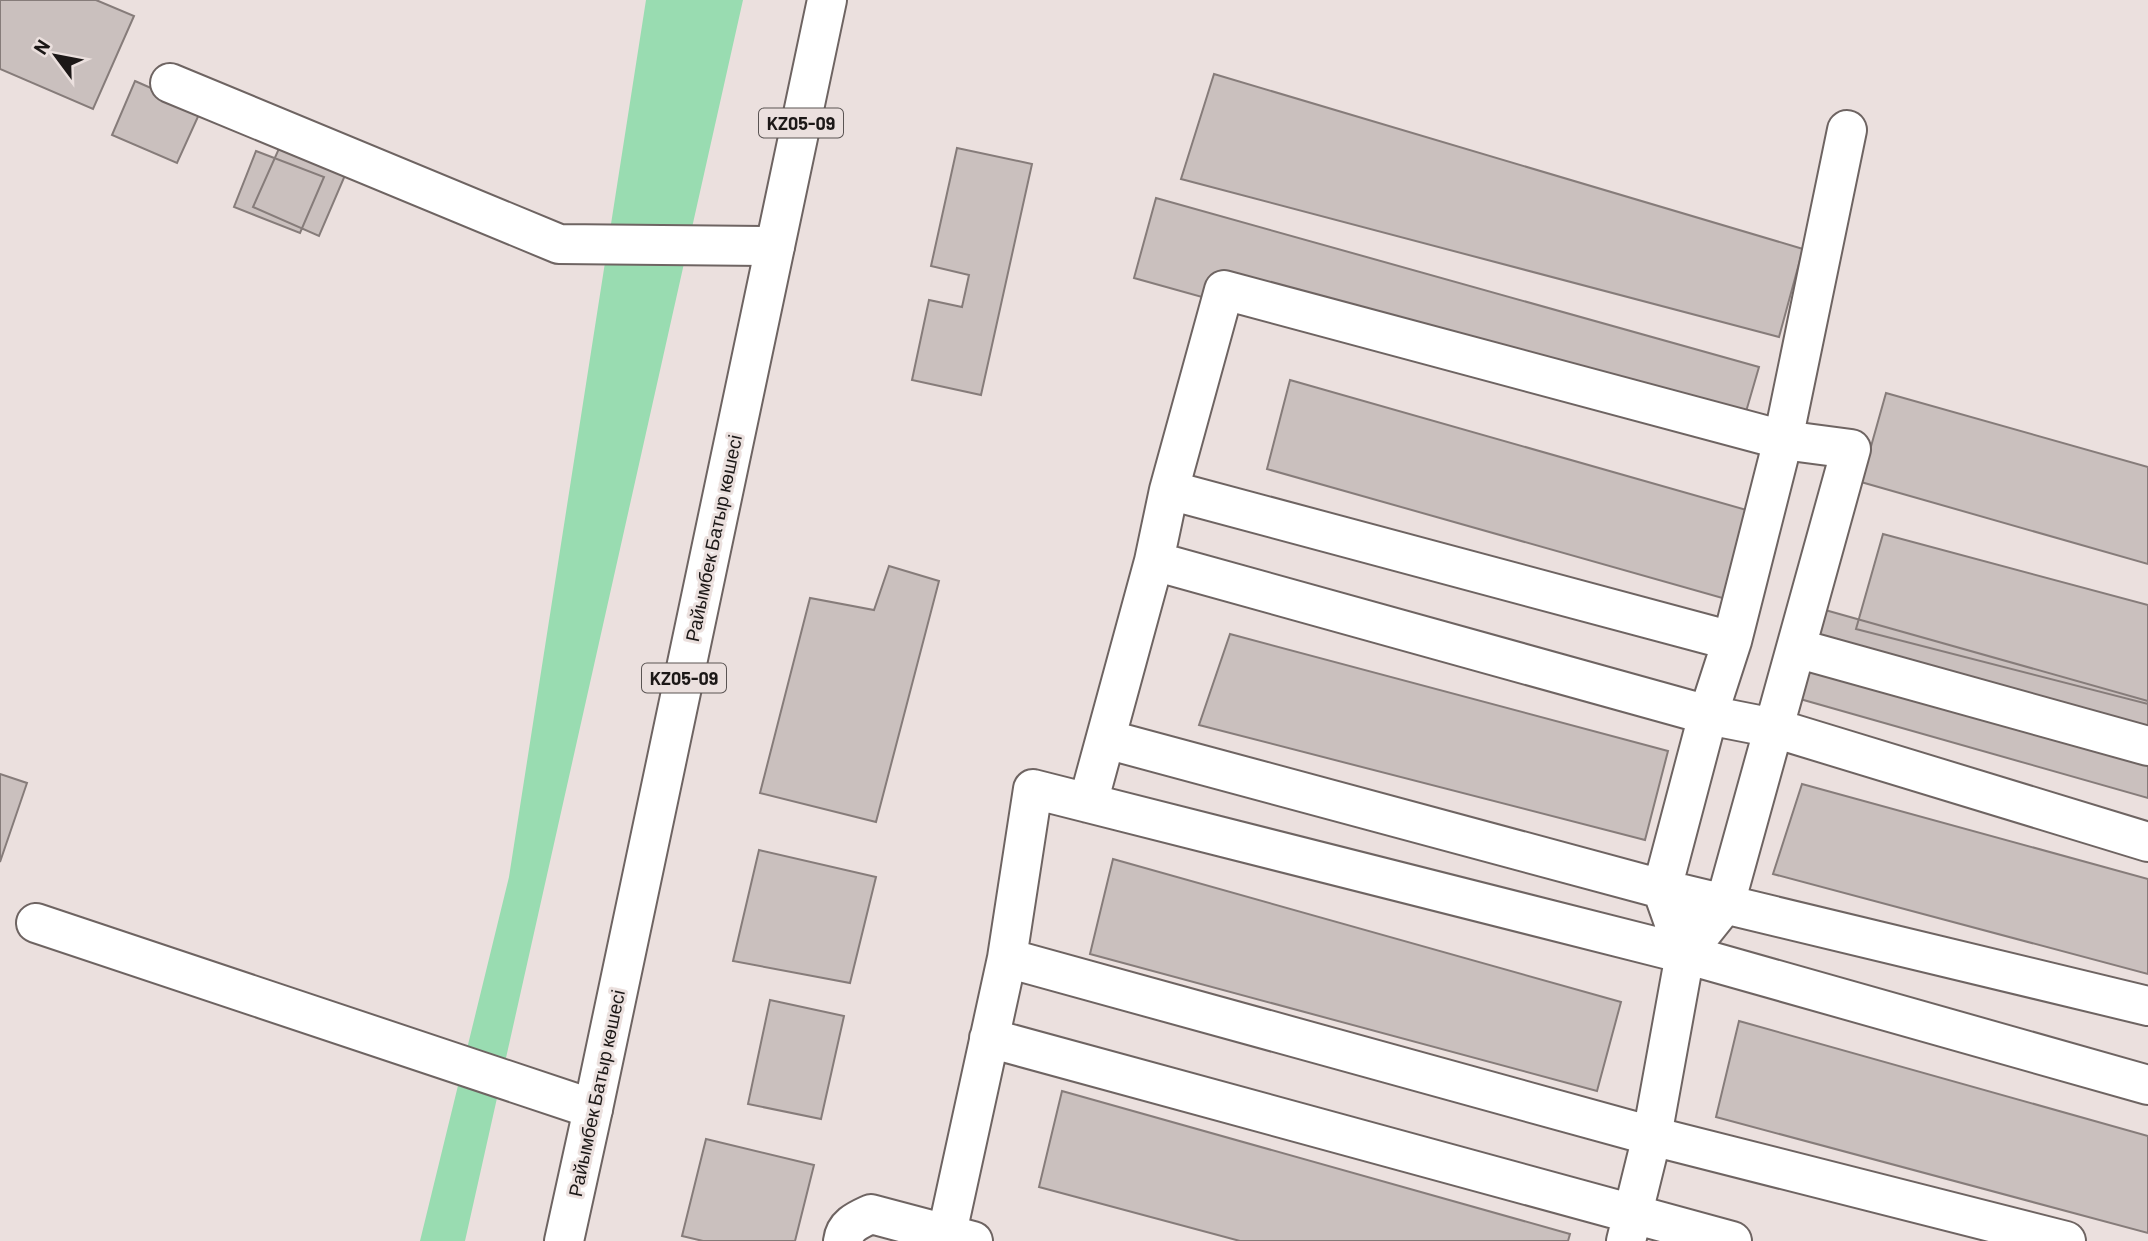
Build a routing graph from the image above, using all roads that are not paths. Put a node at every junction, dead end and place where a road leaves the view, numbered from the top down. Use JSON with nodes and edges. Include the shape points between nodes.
{"nodes":[{"id":1,"x":827,"y":0,"type":"edge"},
{"id":2,"x":170,"y":83,"type":"dead end"},
{"id":3,"x":1847,"y":130,"type":"dead end"},
{"id":4,"x":775,"y":247,"type":"junction"},
{"id":5,"x":1783,"y":440,"type":"junction"},
{"id":6,"x":1169,"y":490,"type":"junction"},
{"id":7,"x":1154,"y":561,"type":"junction"},
{"id":8,"x":1732,"y":641,"type":"junction"},
{"id":9,"x":1796,"y":649,"type":"junction"},
{"id":10,"x":1708,"y":715,"type":"junction"},
{"id":11,"x":1774,"y":728,"type":"junction"},
{"id":12,"x":1106,"y":738,"type":"junction"},
{"id":13,"x":2148,"y":746,"type":"edge"},
{"id":14,"x":1088,"y":803,"type":"junction"},
{"id":15,"x":2148,"y":842,"type":"edge"},
{"id":16,"x":1662,"y":889,"type":"junction"},
{"id":17,"x":1725,"y":904,"type":"junction"},
{"id":18,"x":36,"y":923,"type":"dead end"},
{"id":19,"x":1685,"y":954,"type":"junction"},
{"id":20,"x":1007,"y":958,"type":"junction"},
{"id":21,"x":2148,"y":1006,"type":"edge"},
{"id":22,"x":989,"y":1038,"type":"junction"},
{"id":23,"x":2148,"y":1085,"type":"edge"},
{"id":24,"x":593,"y":1109,"type":"junction"},
{"id":25,"x":1652,"y":1136,"type":"junction"},
{"id":26,"x":1629,"y":1228,"type":"edge"},
{"id":27,"x":960,"y":1237,"type":"edge"},
{"id":28,"x":564,"y":1241,"type":"edge"},
{"id":29,"x":843,"y":1241,"type":"edge"},
{"id":30,"x":1732,"y":1241,"type":"edge"},
{"id":31,"x":2066,"y":1241,"type":"edge"}],
"edges":[{"from":1,"to":4,"type":"main road","name":"Райымбек Батыр көшесі","number":"KZ05-09"},
{"from":2,"to":4,"type":"main road","via":[[559,244]]},
{"from":3,"to":5,"type":"main road"},
{"from":4,"to":24,"type":"main road","name":"Райымбек Батыр көшесі","number":"KZ05-09"},
{"from":5,"to":6,"type":"main road","via":[[1224,290]]},
{"from":5,"to":8,"type":"main road"},
{"from":5,"to":9,"type":"main road","via":[[1851,449]]},
{"from":6,"to":7,"type":"main road"},
{"from":6,"to":8,"type":"main road"},
{"from":7,"to":10,"type":"main road"},
{"from":7,"to":12,"type":"main road"},
{"from":8,"to":10,"type":"main road"},
{"from":9,"to":11,"type":"main road"},
{"from":9,"to":13,"type":"main road"},
{"from":10,"to":11,"type":"main road"},
{"from":10,"to":16,"type":"main road"},
{"from":11,"to":15,"type":"main road"},
{"from":11,"to":17,"type":"main road"},
{"from":12,"to":14,"type":"main road"},
{"from":12,"to":16,"type":"main road"},
{"from":14,"to":19,"type":"main road"},
{"from":14,"to":20,"type":"main road","via":[[1033,789]]},
{"from":16,"to":17,"type":"main road"},
{"from":16,"to":19,"type":"main road"},
{"from":17,"to":19,"type":"main road"},
{"from":17,"to":21,"type":"main road"},
{"from":18,"to":24,"type":"main road"},
{"from":19,"to":23,"type":"main road"},
{"from":19,"to":25,"type":"main road"},
{"from":20,"to":22,"type":"main road"},
{"from":20,"to":25,"type":"main road"},
{"from":22,"to":26,"type":"main road"},
{"from":22,"to":27,"type":"main road"},
{"from":24,"to":28,"type":"main road","name":"Райымбек Батыр көшесі","number":"KZ05-09"},
{"from":25,"to":26,"type":"main road"},
{"from":25,"to":31,"type":"main road"},
{"from":26,"to":30,"type":"main road"},
{"from":27,"to":29,"type":"main road","via":[[871,1214],[854,1222]]}]}
